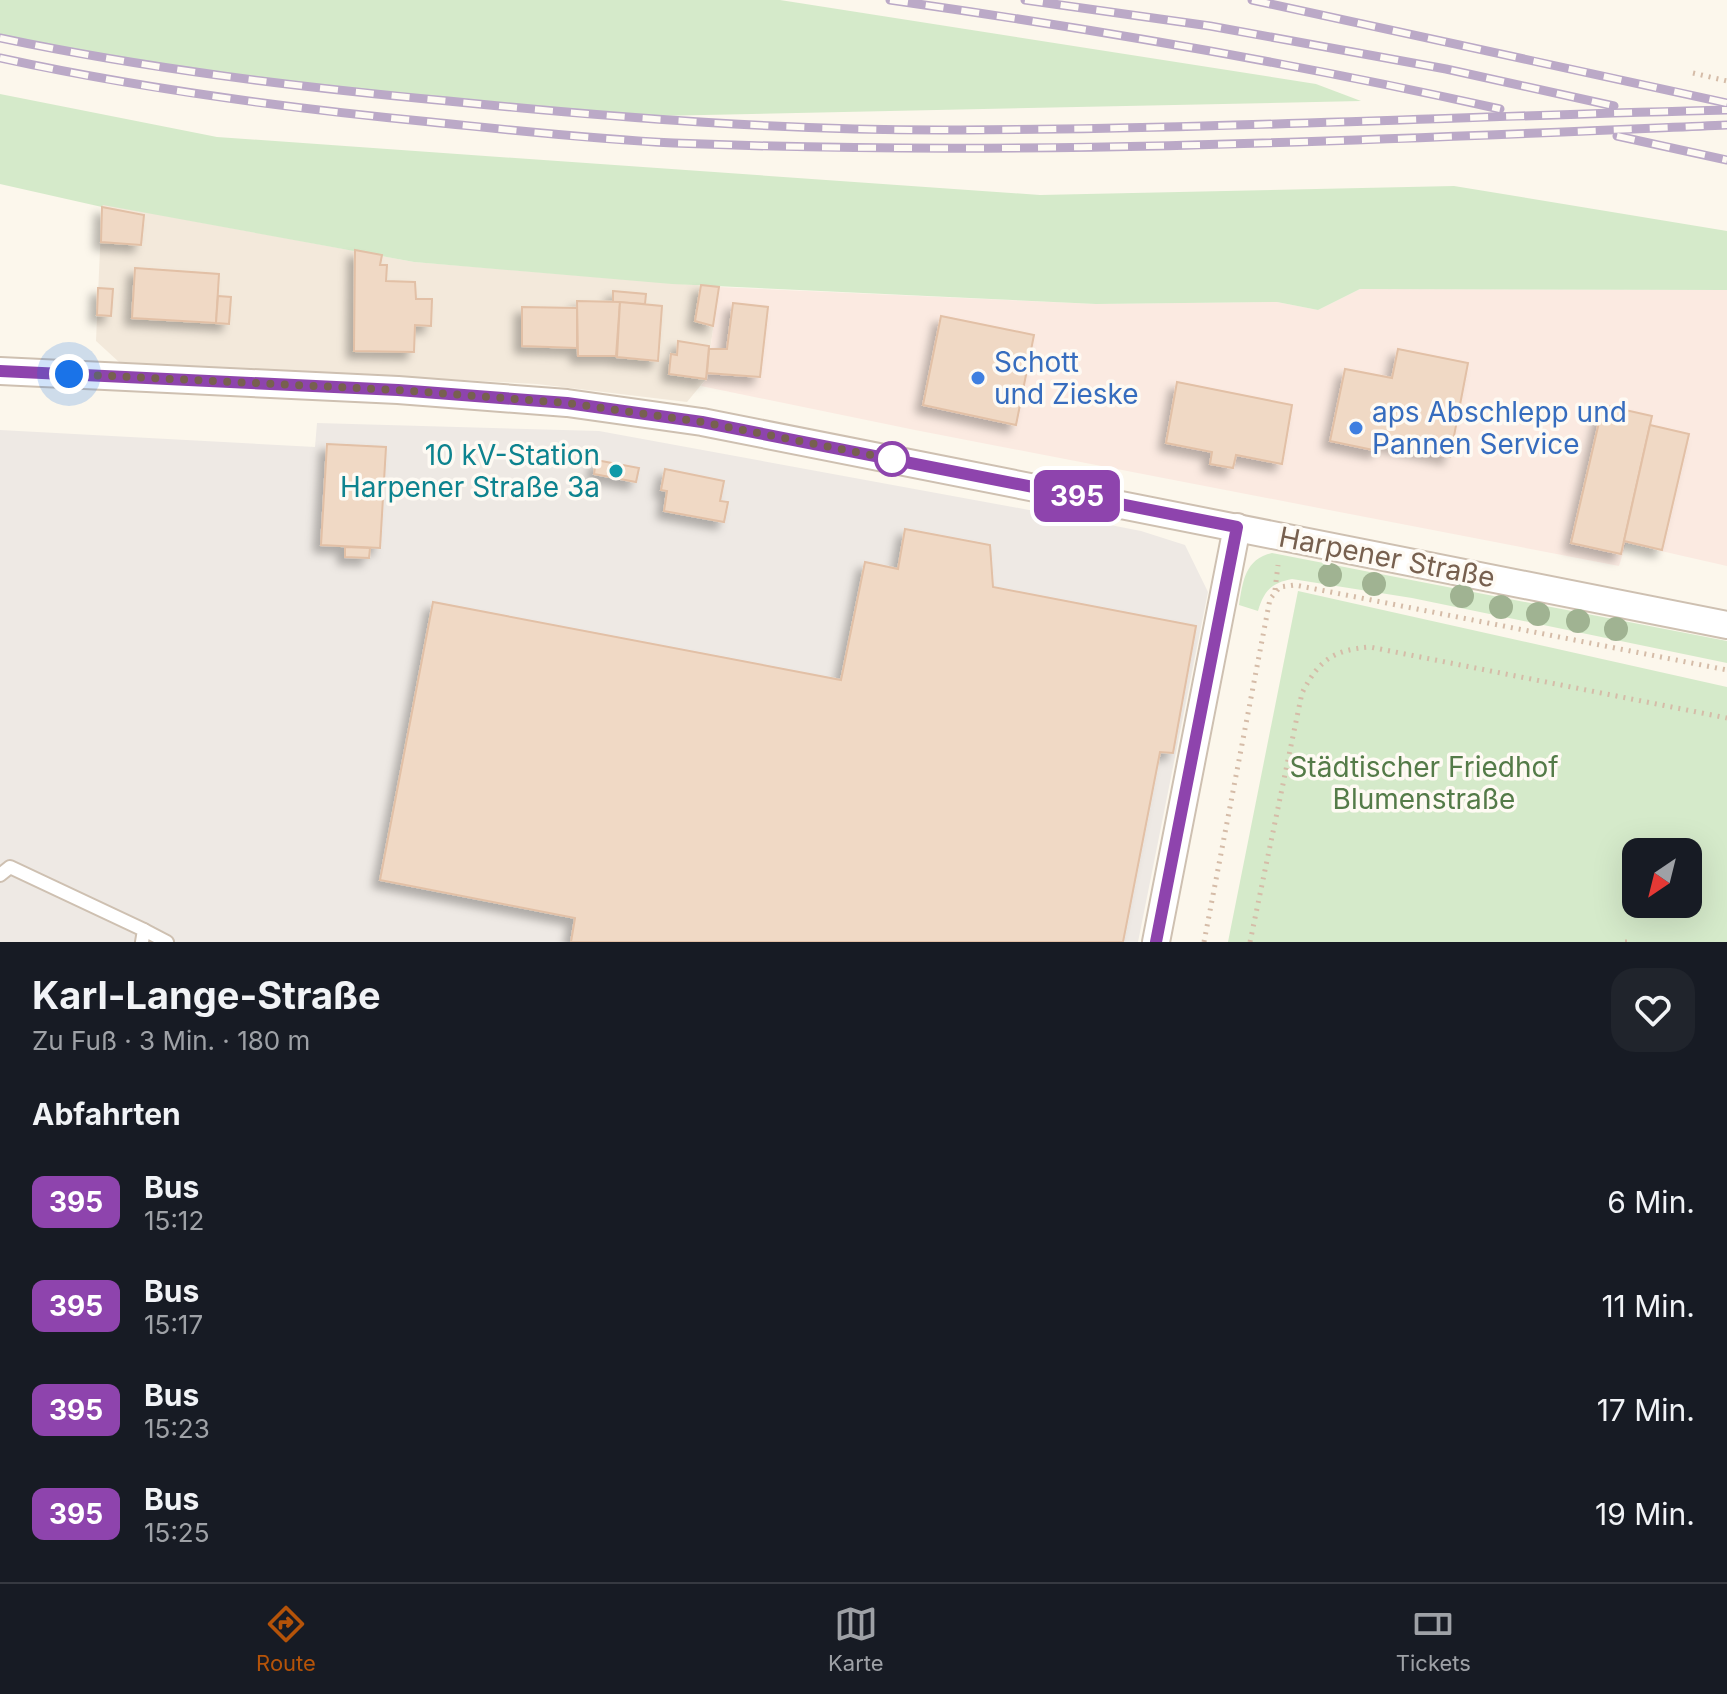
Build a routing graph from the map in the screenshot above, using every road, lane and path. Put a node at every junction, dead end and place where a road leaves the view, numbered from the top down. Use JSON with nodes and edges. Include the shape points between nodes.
{"nodes":[{"id":1,"x":1693,"y":73,"type":"dead end"},
{"id":2,"x":1727,"y":81,"type":"edge"},
{"id":3,"x":0,"y":371,"type":"edge"},
{"id":4,"x":1237,"y":527,"type":"junction"},
{"id":5,"x":1727,"y":625,"type":"edge"},
{"id":6,"x":1727,"y":670,"type":"edge"},
{"id":7,"x":1727,"y":718,"type":"edge"},
{"id":8,"x":0,"y":875,"type":"edge"},
{"id":9,"x":143,"y":936,"type":"edge"},
{"id":10,"x":167,"y":942,"type":"edge"},
{"id":11,"x":1156,"y":942,"type":"edge"},
{"id":12,"x":1204,"y":942,"type":"edge"},
{"id":13,"x":1250,"y":942,"type":"edge"}],
"edges":[{"from":1,"to":2,"type":"path"},
{"from":3,"to":4,"type":"street","name":"Harpener Straße","via":[[567,403],[702,422]]},
{"from":4,"to":5,"type":"street","name":"Harpener Straße"},
{"from":4,"to":11,"type":"street"},
{"from":6,"to":12,"type":"path","via":[[1295,585],[1280,587],[1270,599]]},
{"from":7,"to":13,"type":"path","via":[[1370,647],[1346,649],[1312,674],[1302,693]]},
{"from":8,"to":9,"type":"lane","via":[[10,867]]},
{"from":9,"to":10,"type":"lane"}]}
